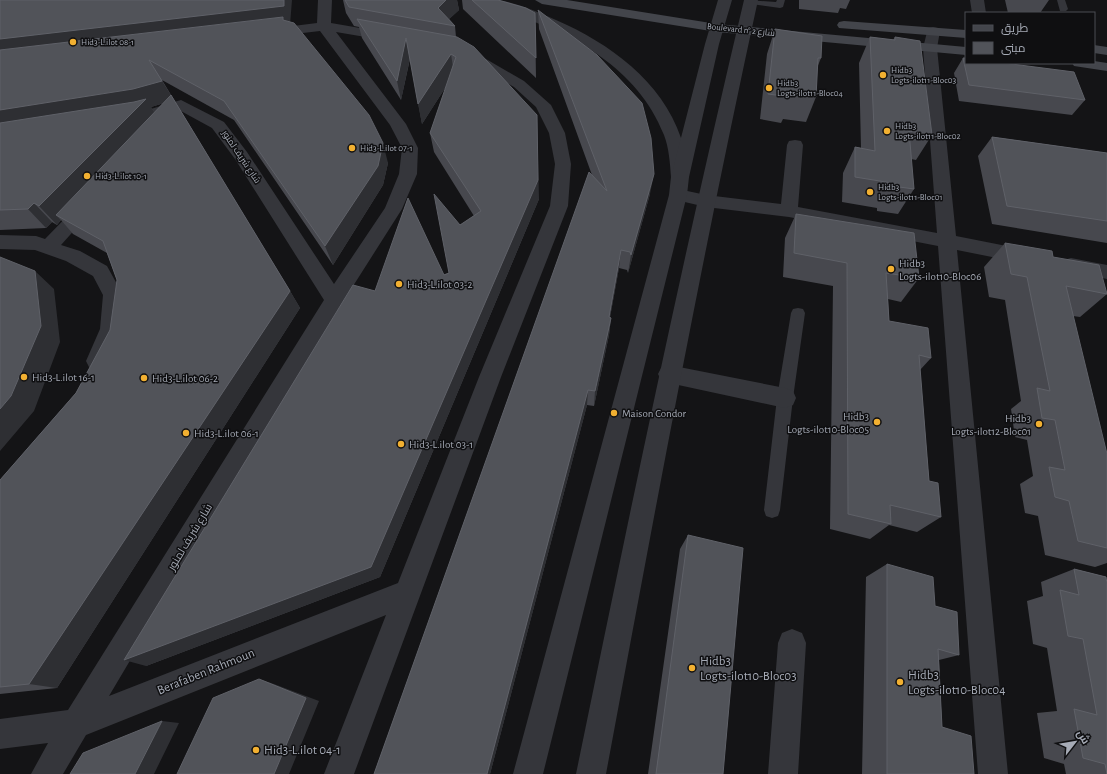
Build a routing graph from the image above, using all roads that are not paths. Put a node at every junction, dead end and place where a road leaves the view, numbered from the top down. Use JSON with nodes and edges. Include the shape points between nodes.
{"nodes":[{"id":1,"x":325,"y":0,"type":"edge"},
{"id":2,"x":483,"y":0,"type":"edge"},
{"id":3,"x":542,"y":0,"type":"edge"},
{"id":4,"x":781,"y":0,"type":"edge"},
{"id":5,"x":977,"y":0,"type":"edge"},
{"id":6,"x":748,"y":12,"type":"edge"},
{"id":7,"x":979,"y":12,"type":"edge"},
{"id":8,"x":717,"y":20,"type":"edge"},
{"id":9,"x":785,"y":21,"type":"dead end"},
{"id":10,"x":831,"y":24,"type":"dead end"},
{"id":11,"x":324,"y":26,"type":"junction"},
{"id":12,"x":965,"y":34,"type":"edge"},
{"id":13,"x":253,"y":35,"type":"edge"},
{"id":14,"x":931,"y":39,"type":"junction"},
{"id":15,"x":406,"y":40,"type":"edge"},
{"id":16,"x":450,"y":49,"type":"edge"},
{"id":17,"x":1095,"y":49,"type":"edge"},
{"id":18,"x":965,"y":51,"type":"edge"},
{"id":19,"x":1107,"y":51,"type":"edge"},
{"id":20,"x":1088,"y":64,"type":"edge"},
{"id":21,"x":1107,"y":66,"type":"edge"},
{"id":22,"x":181,"y":105,"type":"junction"},
{"id":23,"x":138,"y":116,"type":"edge"},
{"id":24,"x":161,"y":127,"type":"edge"},
{"id":25,"x":795,"y":145,"type":"dead end"},
{"id":26,"x":679,"y":186,"type":"junction"},
{"id":27,"x":100,"y":193,"type":"edge"},
{"id":28,"x":706,"y":201,"type":"junction"},
{"id":29,"x":789,"y":211,"type":"junction"},
{"id":30,"x":0,"y":242,"type":"edge"},
{"id":31,"x":947,"y":242,"type":"junction"},
{"id":32,"x":48,"y":247,"type":"junction"},
{"id":33,"x":1107,"y":272,"type":"edge"},
{"id":34,"x":334,"y":300,"type":"junction"},
{"id":35,"x":798,"y":313,"type":"dead end"},
{"id":36,"x":670,"y":374,"type":"junction"},
{"id":37,"x":89,"y":376,"type":"edge"},
{"id":38,"x":785,"y":398,"type":"junction"},
{"id":39,"x":772,"y":510,"type":"dead end"},
{"id":40,"x":408,"y":593,"type":"junction"},
{"id":41,"x":792,"y":643,"type":"dead end"},
{"id":42,"x":77,"y":724,"type":"junction"},
{"id":43,"x":0,"y":734,"type":"edge"},
{"id":44,"x":46,"y":774,"type":"edge"},
{"id":45,"x":339,"y":774,"type":"edge"},
{"id":46,"x":528,"y":774,"type":"edge"},
{"id":47,"x":591,"y":774,"type":"edge"},
{"id":48,"x":783,"y":774,"type":"edge"},
{"id":49,"x":993,"y":774,"type":"edge"}],
"edges":[{"from":1,"to":11,"type":"street"},
{"from":2,"to":26,"type":"street","via":[[520,10],[560,26],[598,46],[625,67],[649,94],[664,118],[672,136]]},
{"from":3,"to":8,"type":"main road","via":[[683,24],[700,32]]},
{"from":4,"to":6,"type":"lane","via":[[780,5]]},
{"from":5,"to":7,"type":"street"},
{"from":6,"to":8,"type":"main road","name":"Boulevard n° شارع 2"},
{"from":6,"to":9,"type":"main road","name":"Boulevard n° شارع 2"},
{"from":6,"to":14,"type":"main road","name":"Boulevard n° شارع 2"},
{"from":6,"to":28,"type":"street"},
{"from":8,"to":26,"type":"street"},
{"from":10,"to":14,"type":"main road","name":"Boulevard n° شارع 2"},
{"from":11,"to":13,"type":"street"},
{"from":11,"to":15,"type":"street"},
{"from":11,"to":34,"type":"street","name":"شارع شريف لمنور","via":[[398,124],[410,148],[408,174],[392,209]]},
{"from":12,"to":14,"type":"main road","name":"Boulevard n° شارع 2"},
{"from":14,"to":18,"type":"main road","name":"Boulevard n° شارع 2"},
{"from":14,"to":31,"type":"street"},
{"from":16,"to":40,"type":"street","via":[[464,52],[490,66],[519,84],[543,105],[557,133],[563,164],[559,206],[490,377]]},
{"from":17,"to":19,"type":"main road"},
{"from":20,"to":21,"type":"main road"},
{"from":22,"to":23,"type":"street"},
{"from":22,"to":24,"type":"street"},
{"from":22,"to":34,"type":"street","name":"شارع شريف لمنور","via":[[218,125],[241,156]]},
{"from":25,"to":29,"type":"street"},
{"from":26,"to":28,"type":"street"},
{"from":26,"to":46,"type":"street"},
{"from":27,"to":32,"type":"street"},
{"from":28,"to":29,"type":"street"},
{"from":28,"to":36,"type":"street"},
{"from":29,"to":31,"type":"street"},
{"from":30,"to":32,"type":"street","via":[[36,243]]},
{"from":31,"to":33,"type":"street"},
{"from":31,"to":49,"type":"street"},
{"from":32,"to":37,"type":"street","via":[[73,256],[100,271],[113,296],[110,329]]},
{"from":34,"to":42,"type":"street","name":"شارع شريف لمنور"},
{"from":35,"to":38,"type":"lane"},
{"from":36,"to":38,"type":"street"},
{"from":36,"to":47,"type":"street"},
{"from":38,"to":39,"type":"lane"},
{"from":40,"to":42,"type":"street","name":"Berafaben Rahmoun"},
{"from":40,"to":45,"type":"street"},
{"from":41,"to":48,"type":"street"},
{"from":42,"to":43,"type":"street","name":"Berafaben Rahmoun"},
{"from":42,"to":44,"type":"street","name":"شارع شريف لمنور"}]}
